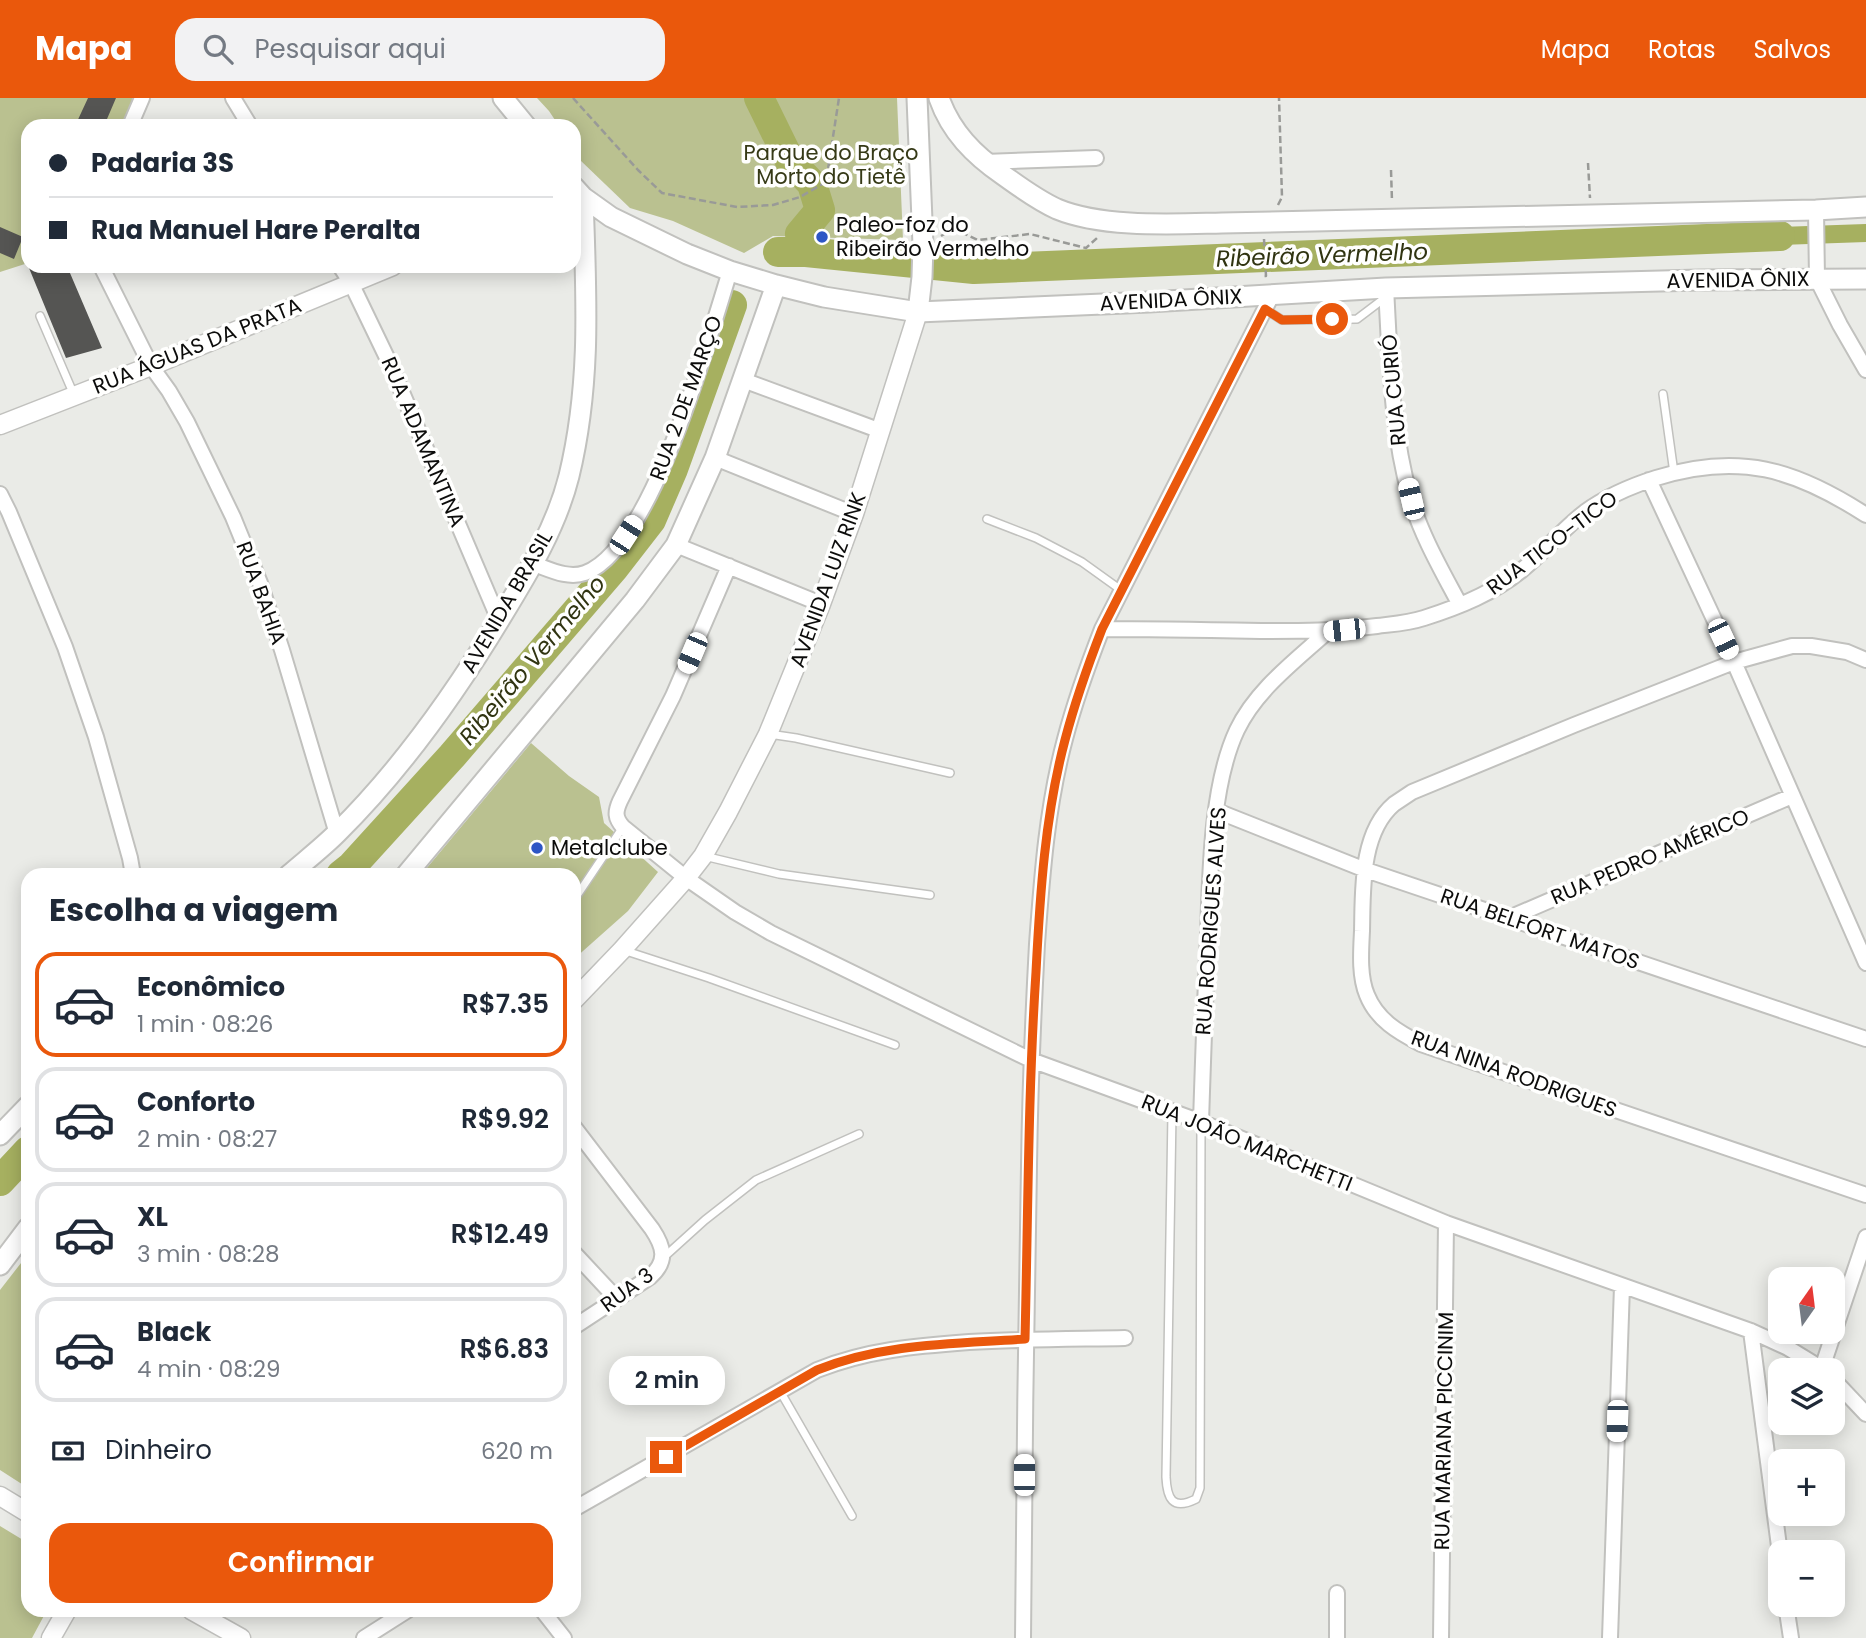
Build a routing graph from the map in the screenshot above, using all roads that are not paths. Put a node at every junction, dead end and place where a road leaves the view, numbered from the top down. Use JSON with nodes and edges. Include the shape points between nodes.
{"nodes":[{"id":1,"x":142,"y":98,"type":"edge"},
{"id":2,"x":233,"y":98,"type":"edge"},
{"id":3,"x":503,"y":98,"type":"edge"},
{"id":4,"x":917,"y":98,"type":"edge"},
{"id":5,"x":939,"y":98,"type":"edge"},
{"id":6,"x":134,"y":119,"type":"edge"},
{"id":7,"x":246,"y":119,"type":"edge"},
{"id":8,"x":520,"y":119,"type":"edge"},
{"id":9,"x":1096,"y":158,"type":"dead end"},
{"id":10,"x":984,"y":162,"type":"junction"},
{"id":11,"x":581,"y":197,"type":"edge"},
{"id":12,"x":1866,"y":207,"type":"edge"},
{"id":13,"x":1816,"y":214,"type":"junction"},
{"id":14,"x":581,"y":245,"type":"edge"},
{"id":15,"x":730,"y":271,"type":"junction"},
{"id":16,"x":104,"y":273,"type":"edge"},
{"id":17,"x":345,"y":273,"type":"edge"},
{"id":18,"x":376,"y":273,"type":"edge"},
{"id":19,"x":1817,"y":275,"type":"junction"},
{"id":20,"x":1866,"y":278,"type":"edge"},
{"id":21,"x":351,"y":283,"type":"junction"},
{"id":22,"x":776,"y":285,"type":"junction"},
{"id":23,"x":1386,"y":292,"type":"junction"},
{"id":24,"x":1269,"y":302,"type":"junction"},
{"id":25,"x":918,"y":312,"type":"junction"},
{"id":26,"x":40,"y":316,"type":"dead end"},
{"id":27,"x":151,"y":366,"type":"junction"},
{"id":28,"x":1866,"y":370,"type":"edge"},
{"id":29,"x":743,"y":380,"type":"junction"},
{"id":30,"x":1663,"y":394,"type":"dead end"},
{"id":31,"x":74,"y":396,"type":"junction"},
{"id":32,"x":0,"y":425,"type":"edge"},
{"id":33,"x":881,"y":431,"type":"junction"},
{"id":34,"x":715,"y":458,"type":"junction"},
{"id":35,"x":1674,"y":473,"type":"junction"},
{"id":36,"x":1650,"y":480,"type":"junction"},
{"id":37,"x":0,"y":494,"type":"edge"},
{"id":38,"x":854,"y":514,"type":"junction"},
{"id":39,"x":1866,"y":515,"type":"edge"},
{"id":40,"x":987,"y":519,"type":"dead end"},
{"id":41,"x":676,"y":545,"type":"junction"},
{"id":42,"x":534,"y":564,"type":"junction"},
{"id":43,"x":729,"y":566,"type":"junction"},
{"id":44,"x":1122,"y":590,"type":"junction"},
{"id":45,"x":821,"y":604,"type":"junction"},
{"id":46,"x":1460,"y":605,"type":"junction"},
{"id":47,"x":499,"y":621,"type":"junction"},
{"id":48,"x":1102,"y":629,"type":"junction"},
{"id":49,"x":1327,"y":632,"type":"junction"},
{"id":50,"x":1866,"y":660,"type":"edge"},
{"id":51,"x":1734,"y":662,"type":"junction"},
{"id":52,"x":768,"y":734,"type":"junction"},
{"id":53,"x":950,"y":773,"type":"dead end"},
{"id":54,"x":1792,"y":796,"type":"junction"},
{"id":55,"x":1217,"y":811,"type":"junction"},
{"id":56,"x":623,"y":827,"type":"junction"},
{"id":57,"x":337,"y":834,"type":"junction"},
{"id":58,"x":703,"y":856,"type":"junction"},
{"id":59,"x":131,"y":868,"type":"edge"},
{"id":60,"x":297,"y":868,"type":"edge"},
{"id":61,"x":411,"y":868,"type":"edge"},
{"id":62,"x":1363,"y":869,"type":"junction"},
{"id":63,"x":686,"y":878,"type":"junction"},
{"id":64,"x":581,"y":890,"type":"edge"},
{"id":65,"x":930,"y":895,"type":"dead end"},
{"id":66,"x":1508,"y":918,"type":"junction"},
{"id":67,"x":622,"y":950,"type":"junction"},
{"id":68,"x":1866,"y":962,"type":"edge"},
{"id":69,"x":581,"y":993,"type":"edge"},
{"id":70,"x":1866,"y":1039,"type":"edge"},
{"id":71,"x":895,"y":1045,"type":"dead end"},
{"id":72,"x":1031,"y":1060,"type":"junction"},
{"id":73,"x":21,"y":1113,"type":"edge"},
{"id":74,"x":1172,"y":1113,"type":"junction"},
{"id":75,"x":1201,"y":1122,"type":"junction"},
{"id":76,"x":859,"y":1134,"type":"dead end"},
{"id":77,"x":0,"y":1135,"type":"edge"},
{"id":78,"x":581,"y":1137,"type":"edge"},
{"id":79,"x":1866,"y":1195,"type":"edge"},
{"id":80,"x":1446,"y":1223,"type":"junction"},
{"id":81,"x":21,"y":1237,"type":"edge"},
{"id":82,"x":1866,"y":1237,"type":"edge"},
{"id":83,"x":662,"y":1258,"type":"junction"},
{"id":84,"x":581,"y":1260,"type":"edge"},
{"id":85,"x":0,"y":1265,"type":"edge"},
{"id":86,"x":1622,"y":1286,"type":"junction"},
{"id":87,"x":617,"y":1299,"type":"junction"},
{"id":88,"x":581,"y":1322,"type":"edge"},
{"id":89,"x":1751,"y":1331,"type":"junction"},
{"id":90,"x":1125,"y":1338,"type":"dead end"},
{"id":91,"x":1025,"y":1339,"type":"junction"},
{"id":92,"x":1804,"y":1358,"type":"edge"},
{"id":93,"x":1830,"y":1358,"type":"edge"},
{"id":94,"x":780,"y":1391,"type":"junction"},
{"id":95,"x":1845,"y":1392,"type":"edge"},
{"id":96,"x":1866,"y":1414,"type":"edge"},
{"id":97,"x":0,"y":1496,"type":"edge"},
{"id":98,"x":581,"y":1505,"type":"edge"},
{"id":99,"x":21,"y":1509,"type":"edge"},
{"id":100,"x":852,"y":1516,"type":"dead end"},
{"id":101,"x":1778,"y":1540,"type":"edge"},
{"id":102,"x":1337,"y":1593,"type":"dead end"},
{"id":103,"x":63,"y":1617,"type":"edge"},
{"id":104,"x":204,"y":1617,"type":"edge"},
{"id":105,"x":397,"y":1617,"type":"edge"},
{"id":106,"x":548,"y":1617,"type":"edge"},
{"id":107,"x":1788,"y":1617,"type":"edge"},
{"id":108,"x":51,"y":1638,"type":"edge"},
{"id":109,"x":241,"y":1638,"type":"edge"},
{"id":110,"x":364,"y":1638,"type":"edge"},
{"id":111,"x":564,"y":1638,"type":"edge"},
{"id":112,"x":1023,"y":1638,"type":"edge"},
{"id":113,"x":1338,"y":1638,"type":"edge"},
{"id":114,"x":1441,"y":1638,"type":"edge"},
{"id":115,"x":1610,"y":1638,"type":"edge"},
{"id":116,"x":1791,"y":1638,"type":"edge"}],
"edges":[{"from":1,"to":6,"type":"street"},
{"from":2,"to":7,"type":"street"},
{"from":3,"to":8,"type":"main road"},
{"from":4,"to":25,"type":"main road","name":"AVENIDA LUIZ RINK","via":[[923,245]]},
{"from":5,"to":10,"type":"main road","via":[[961,139]]},
{"from":9,"to":10,"type":"street"},
{"from":10,"to":13,"type":"main road","via":[[1060,210],[1149,224],[1265,229],[1392,219]]},
{"from":11,"to":15,"type":"main road","name":"AVENIDA ÔNIX","via":[[650,237]]},
{"from":12,"to":13,"type":"main road"},
{"from":13,"to":19,"type":"street"},
{"from":14,"to":42,"type":"main road","name":"AVENIDA BRASIL","via":[[587,321],[578,432],[563,496]]},
{"from":15,"to":22,"type":"main road","name":"AVENIDA ÔNIX"},
{"from":15,"to":42,"type":"street","name":"RUA 2 DE MARÇO","via":[[674,442],[618,548],[594,569],[577,575]]},
{"from":16,"to":27,"type":"street","name":"RUA BAHIA"},
{"from":17,"to":21,"type":"street","name":"RUA ADAMANTINA"},
{"from":18,"to":21,"type":"street","name":"RUA ÁGUAS DA PRATA"},
{"from":19,"to":20,"type":"main road","name":"AVENIDA ÔNIX"},
{"from":19,"to":23,"type":"main road","name":"AVENIDA ÔNIX"},
{"from":19,"to":28,"type":"street"},
{"from":21,"to":27,"type":"street","name":"RUA ÁGUAS DA PRATA"},
{"from":21,"to":47,"type":"street","name":"RUA ADAMANTINA"},
{"from":22,"to":25,"type":"main road","name":"AVENIDA ÔNIX"},
{"from":22,"to":29,"type":"main road"},
{"from":23,"to":24,"type":"main road","name":"AVENIDA ÔNIX"},
{"from":23,"to":24,"type":"lane","via":[[1357,319],[1282,320]]},
{"from":23,"to":46,"type":"street","name":"RUA CURIÓ","via":[[1400,454],[1411,499]]},
{"from":24,"to":25,"type":"main road","name":"AVENIDA ÔNIX"},
{"from":24,"to":44,"type":"street"},
{"from":25,"to":33,"type":"street","name":"AVENIDA LUIZ RINK"},
{"from":26,"to":31,"type":"lane"},
{"from":27,"to":31,"type":"street","name":"RUA ÁGUAS DA PRATA"},
{"from":27,"to":57,"type":"street","name":"RUA BAHIA","via":[[212,472],[260,583]]},
{"from":29,"to":33,"type":"street"},
{"from":29,"to":34,"type":"main road"},
{"from":30,"to":35,"type":"lane"},
{"from":31,"to":32,"type":"street","name":"RUA ÁGUAS DA PRATA"},
{"from":33,"to":38,"type":"street","name":"AVENIDA LUIZ RINK"},
{"from":34,"to":38,"type":"street"},
{"from":34,"to":41,"type":"main road"},
{"from":35,"to":36,"type":"street","name":"RUA TICO-TICO"},
{"from":35,"to":39,"type":"street","name":"RUA TICO-TICO","via":[[1696,467],[1749,466],[1801,480]]},
{"from":36,"to":46,"type":"street","name":"RUA TICO-TICO","via":[[1601,502],[1522,570],[1491,592]]},
{"from":36,"to":51,"type":"street"},
{"from":37,"to":59,"type":"street","via":[[70,660]]},
{"from":38,"to":45,"type":"street","name":"AVENIDA LUIZ RINK"},
{"from":40,"to":44,"type":"lane","via":[[1082,562]]},
{"from":41,"to":43,"type":"street"},
{"from":41,"to":61,"type":"main road"},
{"from":42,"to":47,"type":"main road","name":"AVENIDA BRASIL"},
{"from":43,"to":45,"type":"street"},
{"from":43,"to":56,"type":"street","via":[[673,696],[618,804],[616,816]]},
{"from":44,"to":48,"type":"street"},
{"from":45,"to":52,"type":"street","name":"AVENIDA LUIZ RINK"},
{"from":46,"to":49,"type":"street","name":"RUA TICO-TICO","via":[[1409,622]]},
{"from":47,"to":57,"type":"main road","name":"AVENIDA BRASIL","via":[[397,767]]},
{"from":48,"to":49,"type":"street","name":"RUA TICO-TICO"},
{"from":48,"to":72,"type":"street","via":[[1064,741],[1046,834]]},
{"from":49,"to":55,"type":"street","name":"RUA RODRIGUES ALVES","via":[[1253,704],[1228,755]]},
{"from":50,"to":51,"type":"street","name":"RUA NINA RODRIGUES","via":[[1847,652],[1792,646]]},
{"from":51,"to":54,"type":"street"},
{"from":51,"to":62,"type":"street","name":"RUA NINA RODRIGUES","via":[[1412,792],[1393,805],[1380,822]]},
{"from":52,"to":53,"type":"lane"},
{"from":52,"to":58,"type":"street","name":"AVENIDA LUIZ RINK"},
{"from":54,"to":66,"type":"street","name":"RUA PEDRO AMÉRICO"},
{"from":54,"to":68,"type":"street"},
{"from":55,"to":62,"type":"street","name":"RUA BELFORT MATOS"},
{"from":55,"to":75,"type":"street","name":"RUA RODRIGUES ALVES"},
{"from":56,"to":63,"type":"street","name":"RUA JOÃO MARCHETTI"},
{"from":56,"to":64,"type":"lane"},
{"from":57,"to":60,"type":"main road","name":"AVENIDA BRASIL"},
{"from":58,"to":63,"type":"street","name":"AVENIDA LUIZ RINK"},
{"from":58,"to":65,"type":"lane","via":[[779,874]]},
{"from":62,"to":66,"type":"street","name":"RUA BELFORT MATOS"},
{"from":62,"to":79,"type":"street","name":"RUA NINA RODRIGUES","via":[[1364,985],[1373,1008],[1392,1028],[1439,1051]]},
{"from":63,"to":67,"type":"street","name":"AVENIDA LUIZ RINK"},
{"from":63,"to":72,"type":"street","name":"RUA JOÃO MARCHETTI","via":[[771,933]]},
{"from":66,"to":70,"type":"street","name":"RUA BELFORT MATOS"},
{"from":67,"to":69,"type":"street","name":"AVENIDA LUIZ RINK"},
{"from":67,"to":71,"type":"lane"},
{"from":72,"to":74,"type":"street","name":"RUA JOÃO MARCHETTI"},
{"from":72,"to":91,"type":"street"},
{"from":73,"to":77,"type":"main road"},
{"from":74,"to":75,"type":"street","name":"RUA JOÃO MARCHETTI"},
{"from":74,"to":75,"type":"lane","via":[[1166,1477],[1169,1497],[1178,1504],[1194,1500],[1200,1491]]},
{"from":75,"to":80,"type":"street","name":"RUA JOÃO MARCHETTI"},
{"from":76,"to":83,"type":"lane","via":[[756,1180]]},
{"from":78,"to":83,"type":"street","name":"RUA 3","via":[[661,1242]]},
{"from":80,"to":86,"type":"street","name":"RUA JOÃO MARCHETTI"},
{"from":80,"to":114,"type":"street","name":"RUA MARIANA PICCINIM"},
{"from":81,"to":85,"type":"main road"},
{"from":82,"to":93,"type":"street"},
{"from":83,"to":87,"type":"street","name":"RUA 3","via":[[657,1271]]},
{"from":84,"to":87,"type":"street"},
{"from":86,"to":89,"type":"street","name":"RUA JOÃO MARCHETTI"},
{"from":86,"to":115,"type":"street"},
{"from":87,"to":88,"type":"street","name":"RUA 3"},
{"from":89,"to":92,"type":"street","name":"RUA JOÃO MARCHETTI"},
{"from":89,"to":101,"type":"street"},
{"from":90,"to":91,"type":"street"},
{"from":91,"to":94,"type":"street","via":[[908,1346],[872,1353],[817,1370]]},
{"from":91,"to":112,"type":"street"},
{"from":94,"to":98,"type":"street"},
{"from":94,"to":100,"type":"lane"},
{"from":95,"to":96,"type":"street","name":"RUA JOÃO MARCHETTI"},
{"from":97,"to":99,"type":"street"},
{"from":102,"to":113,"type":"street"},
{"from":103,"to":108,"type":"street"},
{"from":104,"to":109,"type":"street"},
{"from":105,"to":110,"type":"street"},
{"from":106,"to":111,"type":"street"},
{"from":107,"to":116,"type":"street"}]}
